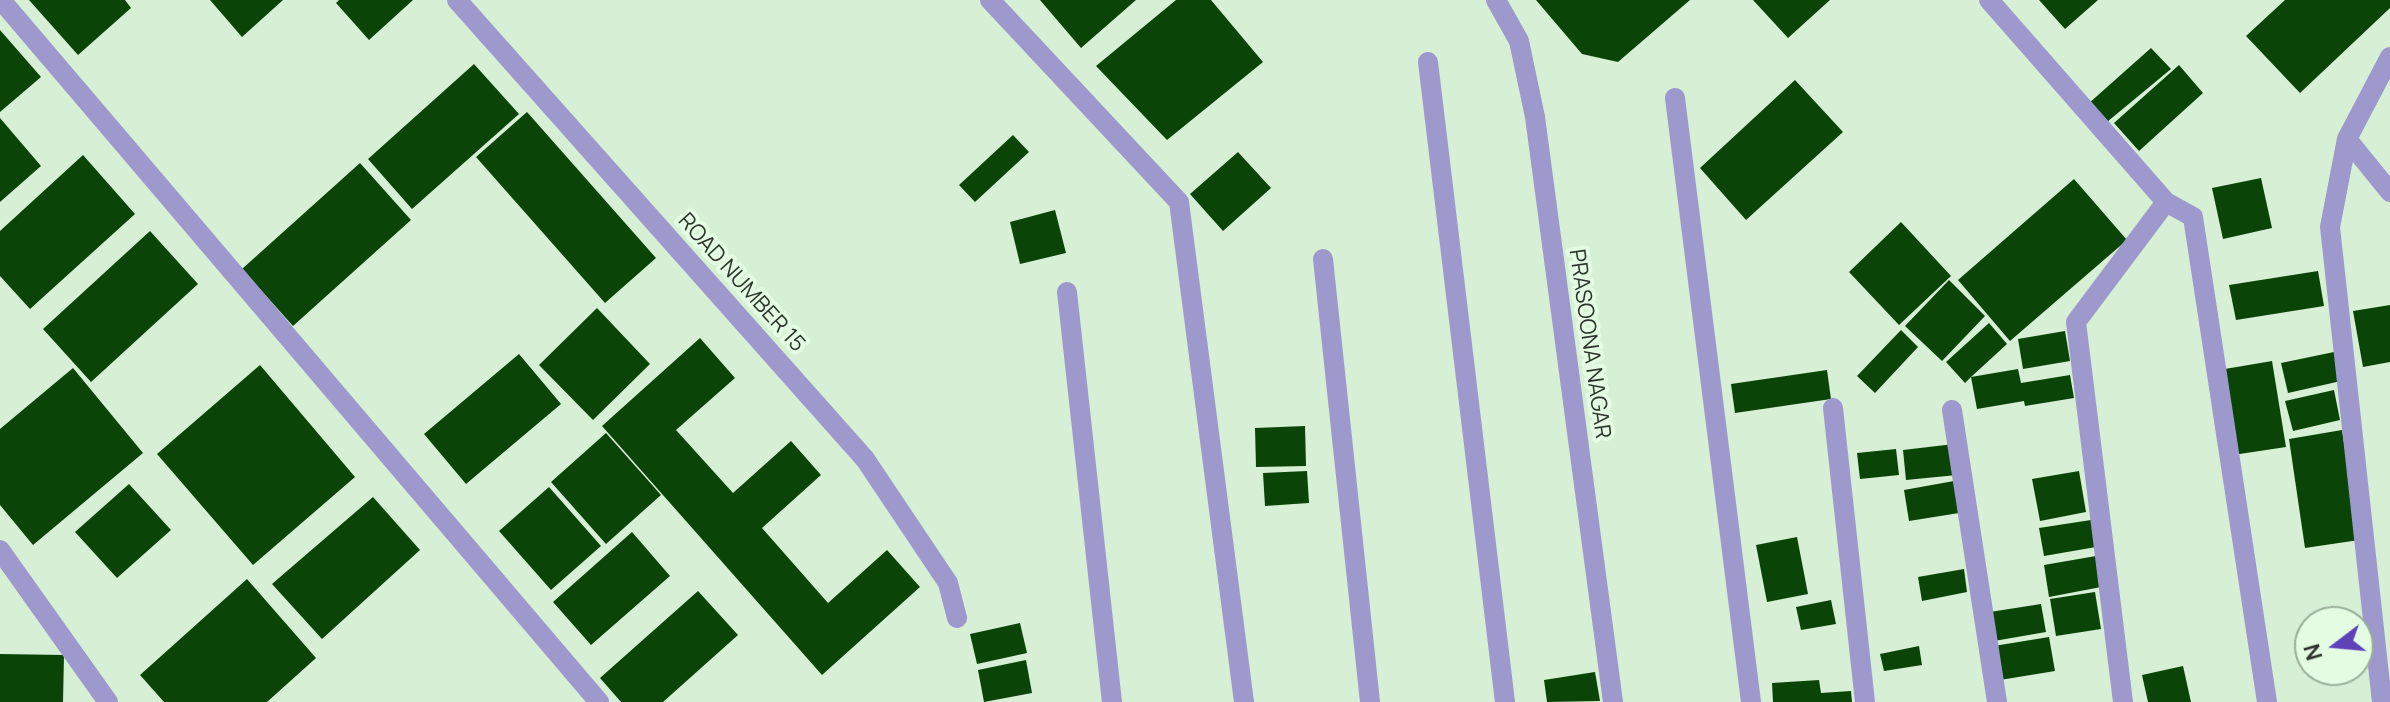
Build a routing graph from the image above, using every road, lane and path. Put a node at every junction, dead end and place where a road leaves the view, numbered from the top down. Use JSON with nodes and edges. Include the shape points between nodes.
{"nodes":[{"id":1,"x":1,"y":0,"type":"edge"},
{"id":2,"x":457,"y":0,"type":"edge"},
{"id":3,"x":990,"y":0,"type":"edge"},
{"id":4,"x":1496,"y":0,"type":"edge"},
{"id":5,"x":1989,"y":0,"type":"edge"},
{"id":6,"x":2390,"y":57,"type":"edge"},
{"id":7,"x":1428,"y":62,"type":"dead end"},
{"id":8,"x":1675,"y":98,"type":"dead end"},
{"id":9,"x":2347,"y":139,"type":"junction"},
{"id":10,"x":2390,"y":192,"type":"edge"},
{"id":11,"x":2166,"y":202,"type":"junction"},
{"id":12,"x":1323,"y":259,"type":"dead end"},
{"id":13,"x":1067,"y":292,"type":"dead end"},
{"id":14,"x":1833,"y":408,"type":"dead end"},
{"id":15,"x":1952,"y":410,"type":"dead end"},
{"id":16,"x":0,"y":550,"type":"edge"},
{"id":17,"x":957,"y":618,"type":"dead end"},
{"id":18,"x":108,"y":702,"type":"edge"},
{"id":19,"x":599,"y":702,"type":"edge"},
{"id":20,"x":1112,"y":702,"type":"edge"},
{"id":21,"x":1244,"y":702,"type":"edge"},
{"id":22,"x":1370,"y":702,"type":"edge"},
{"id":23,"x":1505,"y":702,"type":"edge"},
{"id":24,"x":1613,"y":702,"type":"edge"},
{"id":25,"x":1751,"y":702,"type":"edge"},
{"id":26,"x":1865,"y":702,"type":"edge"},
{"id":27,"x":1997,"y":702,"type":"edge"},
{"id":28,"x":2123,"y":702,"type":"edge"},
{"id":29,"x":2267,"y":702,"type":"edge"},
{"id":30,"x":2382,"y":702,"type":"edge"}],
"edges":[{"from":1,"to":19,"type":"street"},
{"from":2,"to":17,"type":"street","name":"ROAD NUMBER 15","via":[[865,459],[948,583]]},
{"from":3,"to":21,"type":"street","via":[[1179,202]]},
{"from":4,"to":24,"type":"street","name":"PRASOONA NAGAR","via":[[1519,41],[1535,117]]},
{"from":5,"to":11,"type":"street"},
{"from":6,"to":9,"type":"street"},
{"from":7,"to":23,"type":"street"},
{"from":8,"to":25,"type":"street"},
{"from":9,"to":10,"type":"street"},
{"from":9,"to":30,"type":"street","via":[[2330,227]]},
{"from":11,"to":28,"type":"street","via":[[2076,322]]},
{"from":11,"to":29,"type":"street","via":[[2193,217]]},
{"from":12,"to":22,"type":"street"},
{"from":13,"to":20,"type":"street"},
{"from":14,"to":26,"type":"street"},
{"from":15,"to":27,"type":"street"},
{"from":16,"to":18,"type":"street"}]}
